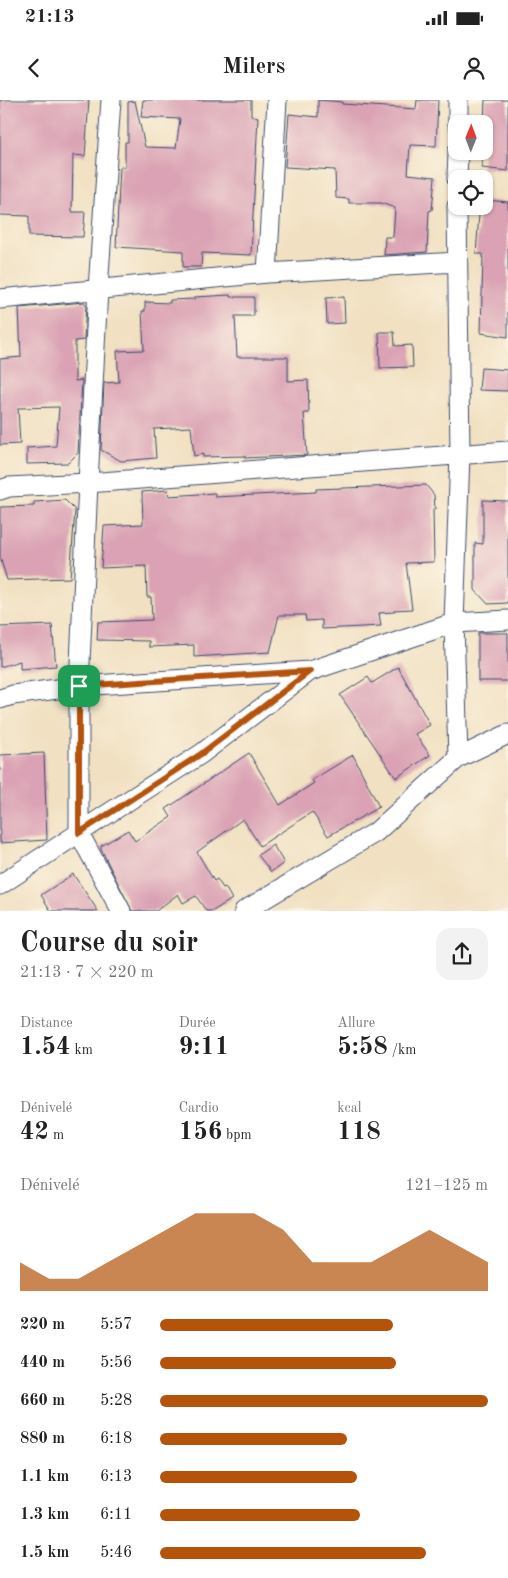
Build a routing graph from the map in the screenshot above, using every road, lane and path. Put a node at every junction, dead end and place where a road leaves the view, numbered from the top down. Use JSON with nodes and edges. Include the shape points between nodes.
{"nodes":[{"id":1,"x":111,"y":100,"type":"edge"},
{"id":2,"x":277,"y":100,"type":"edge"},
{"id":3,"x":458,"y":100,"type":"edge"},
{"id":4,"x":458,"y":115,"type":"edge"},
{"id":5,"x":457,"y":215,"type":"edge"},
{"id":6,"x":457,"y":262,"type":"junction"},
{"id":7,"x":267,"y":273,"type":"junction"},
{"id":8,"x":98,"y":289,"type":"junction"},
{"id":9,"x":0,"y":299,"type":"edge"},
{"id":10,"x":508,"y":451,"type":"edge"},
{"id":11,"x":460,"y":454,"type":"junction"},
{"id":12,"x":88,"y":483,"type":"junction"},
{"id":13,"x":0,"y":490,"type":"edge"},
{"id":14,"x":508,"y":620,"type":"edge"},
{"id":15,"x":454,"y":623,"type":"junction"},
{"id":16,"x":310,"y":671,"type":"junction"},
{"id":17,"x":79,"y":686,"type":"junction"},
{"id":18,"x":0,"y":699,"type":"edge"},
{"id":19,"x":508,"y":734,"type":"edge"},
{"id":20,"x":458,"y":758,"type":"junction"},
{"id":21,"x":79,"y":833,"type":"junction"},
{"id":22,"x":0,"y":885,"type":"edge"},
{"id":23,"x":121,"y":910,"type":"edge"},
{"id":24,"x":244,"y":910,"type":"edge"}],
"edges":[{"from":1,"to":8,"type":"street"},
{"from":2,"to":7,"type":"street"},
{"from":3,"to":4,"type":"street"},
{"from":5,"to":6,"type":"street"},
{"from":6,"to":7,"type":"street"},
{"from":6,"to":11,"type":"street"},
{"from":7,"to":8,"type":"street"},
{"from":8,"to":9,"type":"street"},
{"from":8,"to":12,"type":"street"},
{"from":10,"to":11,"type":"street"},
{"from":11,"to":12,"type":"street"},
{"from":11,"to":15,"type":"street"},
{"from":12,"to":13,"type":"street"},
{"from":12,"to":17,"type":"street"},
{"from":14,"to":15,"type":"street"},
{"from":15,"to":16,"type":"street"},
{"from":15,"to":20,"type":"street"},
{"from":16,"to":17,"type":"street"},
{"from":16,"to":21,"type":"street","via":[[201,754]]},
{"from":17,"to":18,"type":"street"},
{"from":17,"to":21,"type":"street"},
{"from":19,"to":20,"type":"street"},
{"from":20,"to":24,"type":"street","via":[[376,832]]},
{"from":21,"to":22,"type":"street"},
{"from":21,"to":23,"type":"street"}]}
